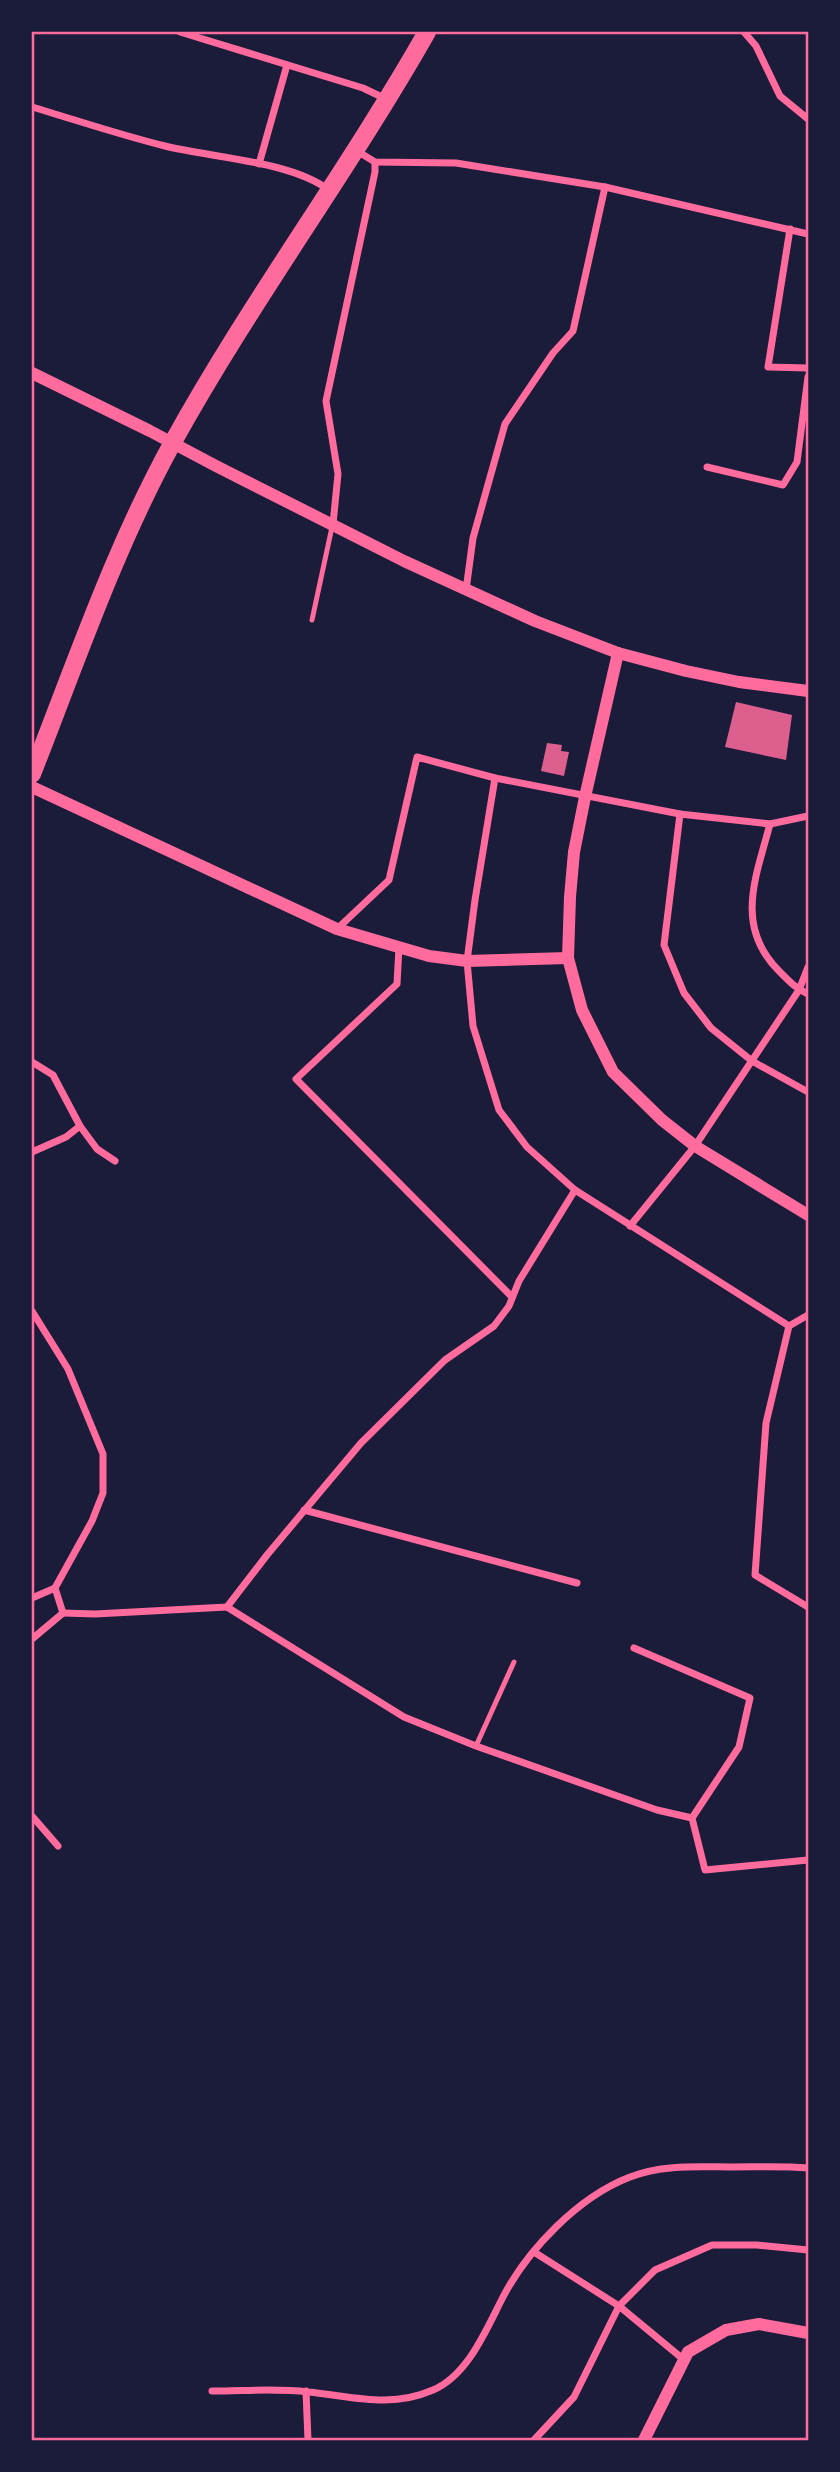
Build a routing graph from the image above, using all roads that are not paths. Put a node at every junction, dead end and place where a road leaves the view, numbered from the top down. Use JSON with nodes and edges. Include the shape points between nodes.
{"nodes":[{"id":1,"x":180,"y":32,"type":"edge"},
{"id":2,"x":427,"y":32,"type":"edge"},
{"id":3,"x":744,"y":32,"type":"edge"},
{"id":4,"x":287,"y":65,"type":"junction"},
{"id":5,"x":388,"y":100,"type":"junction"},
{"id":6,"x":32,"y":107,"type":"edge"},
{"id":7,"x":808,"y":119,"type":"edge"},
{"id":8,"x":356,"y":150,"type":"junction"},
{"id":9,"x":375,"y":162,"type":"junction"},
{"id":10,"x":259,"y":164,"type":"junction"},
{"id":11,"x":605,"y":187,"type":"junction"},
{"id":12,"x":331,"y":191,"type":"junction"},
{"id":13,"x":790,"y":229,"type":"junction"},
{"id":14,"x":808,"y":234,"type":"edge"},
{"id":15,"x":808,"y":368,"type":"edge"},
{"id":16,"x":32,"y":373,"type":"edge"},
{"id":17,"x":808,"y":377,"type":"edge"},
{"id":18,"x":173,"y":443,"type":"junction"},
{"id":19,"x":707,"y":467,"type":"dead end"},
{"id":20,"x":333,"y":524,"type":"junction"},
{"id":21,"x":466,"y":590,"type":"junction"},
{"id":22,"x":312,"y":620,"type":"dead end"},
{"id":23,"x":618,"y":653,"type":"junction"},
{"id":24,"x":807,"y":687,"type":"edge"},
{"id":25,"x":34,"y":762,"type":"edge"},
{"id":26,"x":495,"y":778,"type":"junction"},
{"id":27,"x":32,"y":787,"type":"edge"},
{"id":28,"x":585,"y":797,"type":"junction"},
{"id":29,"x":680,"y":814,"type":"junction"},
{"id":30,"x":808,"y":816,"type":"edge"},
{"id":31,"x":770,"y":824,"type":"junction"},
{"id":32,"x":337,"y":929,"type":"junction"},
{"id":33,"x":399,"y":947,"type":"junction"},
{"id":34,"x":568,"y":958,"type":"junction"},
{"id":35,"x":467,"y":961,"type":"junction"},
{"id":36,"x":808,"y":967,"type":"edge"},
{"id":37,"x":799,"y":990,"type":"junction"},
{"id":38,"x":808,"y":994,"type":"edge"},
{"id":39,"x":752,"y":1061,"type":"junction"},
{"id":40,"x":32,"y":1062,"type":"edge"},
{"id":41,"x":808,"y":1092,"type":"edge"},
{"id":42,"x":80,"y":1126,"type":"junction"},
{"id":43,"x":695,"y":1146,"type":"junction"},
{"id":44,"x":32,"y":1152,"type":"edge"},
{"id":45,"x":115,"y":1161,"type":"dead end"},
{"id":46,"x":575,"y":1190,"type":"junction"},
{"id":47,"x":808,"y":1215,"type":"edge"},
{"id":48,"x":630,"y":1226,"type":"junction"},
{"id":49,"x":512,"y":1297,"type":"junction"},
{"id":50,"x":32,"y":1311,"type":"edge"},
{"id":51,"x":808,"y":1315,"type":"edge"},
{"id":52,"x":789,"y":1326,"type":"junction"},
{"id":53,"x":304,"y":1510,"type":"junction"},
{"id":54,"x":578,"y":1583,"type":"dead end"},
{"id":55,"x":55,"y":1588,"type":"junction"},
{"id":56,"x":32,"y":1598,"type":"edge"},
{"id":57,"x":808,"y":1606,"type":"edge"},
{"id":58,"x":227,"y":1607,"type":"junction"},
{"id":59,"x":63,"y":1613,"type":"junction"},
{"id":60,"x":32,"y":1639,"type":"edge"},
{"id":61,"x":634,"y":1648,"type":"dead end"},
{"id":62,"x":514,"y":1662,"type":"dead end"},
{"id":63,"x":476,"y":1746,"type":"junction"},
{"id":64,"x":32,"y":1816,"type":"edge"},
{"id":65,"x":692,"y":1818,"type":"junction"},
{"id":66,"x":58,"y":1846,"type":"dead end"},
{"id":67,"x":808,"y":1860,"type":"edge"},
{"id":68,"x":808,"y":2168,"type":"edge"},
{"id":69,"x":808,"y":2250,"type":"edge"},
{"id":70,"x":534,"y":2252,"type":"junction"},
{"id":71,"x":619,"y":2306,"type":"junction"},
{"id":72,"x":808,"y":2333,"type":"edge"},
{"id":73,"x":683,"y":2359,"type":"junction"},
{"id":74,"x":212,"y":2391,"type":"dead end"},
{"id":75,"x":306,"y":2391,"type":"junction"},
{"id":76,"x":308,"y":2441,"type":"edge"},
{"id":77,"x":534,"y":2441,"type":"edge"},
{"id":78,"x":644,"y":2441,"type":"edge"}],
"edges":[{"from":1,"to":4,"type":"street"},
{"from":2,"to":5,"type":"highway"},
{"from":3,"to":7,"type":"street","via":[[756,46],[780,96]]},
{"from":4,"to":5,"type":"street"},
{"from":4,"to":10,"type":"street"},
{"from":5,"to":8,"type":"highway"},
{"from":6,"to":10,"type":"street","via":[[166,146]]},
{"from":8,"to":9,"type":"street"},
{"from":8,"to":12,"type":"highway"},
{"from":9,"to":11,"type":"street","via":[[456,163]]},
{"from":9,"to":20,"type":"street","via":[[326,401],[338,474]]},
{"from":10,"to":12,"type":"street","via":[[314,179]]},
{"from":11,"to":13,"type":"street"},
{"from":11,"to":21,"type":"street","via":[[573,331],[552,353],[505,424],[473,538]]},
{"from":12,"to":18,"type":"highway"},
{"from":13,"to":14,"type":"street"},
{"from":13,"to":15,"type":"street","via":[[768,367]]},
{"from":16,"to":18,"type":"street"},
{"from":17,"to":19,"type":"street","via":[[797,462],[783,485]]},
{"from":18,"to":20,"type":"street"},
{"from":18,"to":25,"type":"highway","via":[[145,495]]},
{"from":20,"to":21,"type":"street"},
{"from":20,"to":22,"type":"lane"},
{"from":21,"to":23,"type":"street"},
{"from":23,"to":24,"type":"street","via":[[739,682]]},
{"from":23,"to":28,"type":"street"},
{"from":26,"to":28,"type":"street"},
{"from":26,"to":32,"type":"street","via":[[417,757],[389,880]]},
{"from":26,"to":35,"type":"street"},
{"from":27,"to":32,"type":"street"},
{"from":28,"to":29,"type":"street"},
{"from":28,"to":34,"type":"street","via":[[573,864]]},
{"from":29,"to":31,"type":"street"},
{"from":29,"to":39,"type":"street","via":[[664,945],[684,993],[711,1028]]},
{"from":30,"to":31,"type":"street"},
{"from":31,"to":37,"type":"street","via":[[751,924],[761,949]]},
{"from":32,"to":33,"type":"street"},
{"from":33,"to":35,"type":"street"},
{"from":33,"to":49,"type":"street","via":[[397,984],[296,1079]]},
{"from":34,"to":35,"type":"street"},
{"from":34,"to":43,"type":"street","via":[[582,1010],[614,1072]]},
{"from":35,"to":46,"type":"street","via":[[473,1026],[499,1110],[527,1147]]},
{"from":36,"to":37,"type":"street"},
{"from":37,"to":38,"type":"street"},
{"from":37,"to":39,"type":"street"},
{"from":39,"to":41,"type":"street"},
{"from":39,"to":43,"type":"street"},
{"from":40,"to":42,"type":"street","via":[[53,1075]]},
{"from":42,"to":44,"type":"street"},
{"from":42,"to":45,"type":"street","via":[[97,1149]]},
{"from":43,"to":47,"type":"street"},
{"from":43,"to":48,"type":"street"},
{"from":46,"to":48,"type":"street"},
{"from":46,"to":49,"type":"street"},
{"from":48,"to":52,"type":"street"},
{"from":49,"to":53,"type":"street","via":[[494,1326],[445,1360],[360,1443]]},
{"from":50,"to":55,"type":"street","via":[[68,1369],[103,1454],[103,1493]]},
{"from":51,"to":52,"type":"street"},
{"from":52,"to":57,"type":"street","via":[[766,1423],[755,1575]]},
{"from":53,"to":54,"type":"street"},
{"from":53,"to":58,"type":"street"},
{"from":55,"to":56,"type":"street"},
{"from":55,"to":59,"type":"street"},
{"from":58,"to":59,"type":"street"},
{"from":58,"to":63,"type":"street","via":[[404,1717]]},
{"from":59,"to":60,"type":"street"},
{"from":61,"to":65,"type":"street","via":[[750,1698],[738,1747]]},
{"from":62,"to":63,"type":"lane"},
{"from":63,"to":65,"type":"street"},
{"from":64,"to":66,"type":"street"},
{"from":65,"to":67,"type":"street","via":[[705,1870]]},
{"from":68,"to":70,"type":"street","via":[[676,2167],[629,2177],[559,2222]]},
{"from":69,"to":71,"type":"street","via":[[712,2245],[655,2270]]},
{"from":70,"to":71,"type":"street"},
{"from":70,"to":75,"type":"street","via":[[511,2280],[473,2355],[444,2384],[408,2397],[373,2401]]},
{"from":71,"to":73,"type":"street"},
{"from":71,"to":77,"type":"street","via":[[574,2397]]},
{"from":72,"to":73,"type":"street","via":[[759,2325],[726,2330]]},
{"from":73,"to":78,"type":"street"},
{"from":74,"to":75,"type":"street"},
{"from":75,"to":76,"type":"street"}]}
